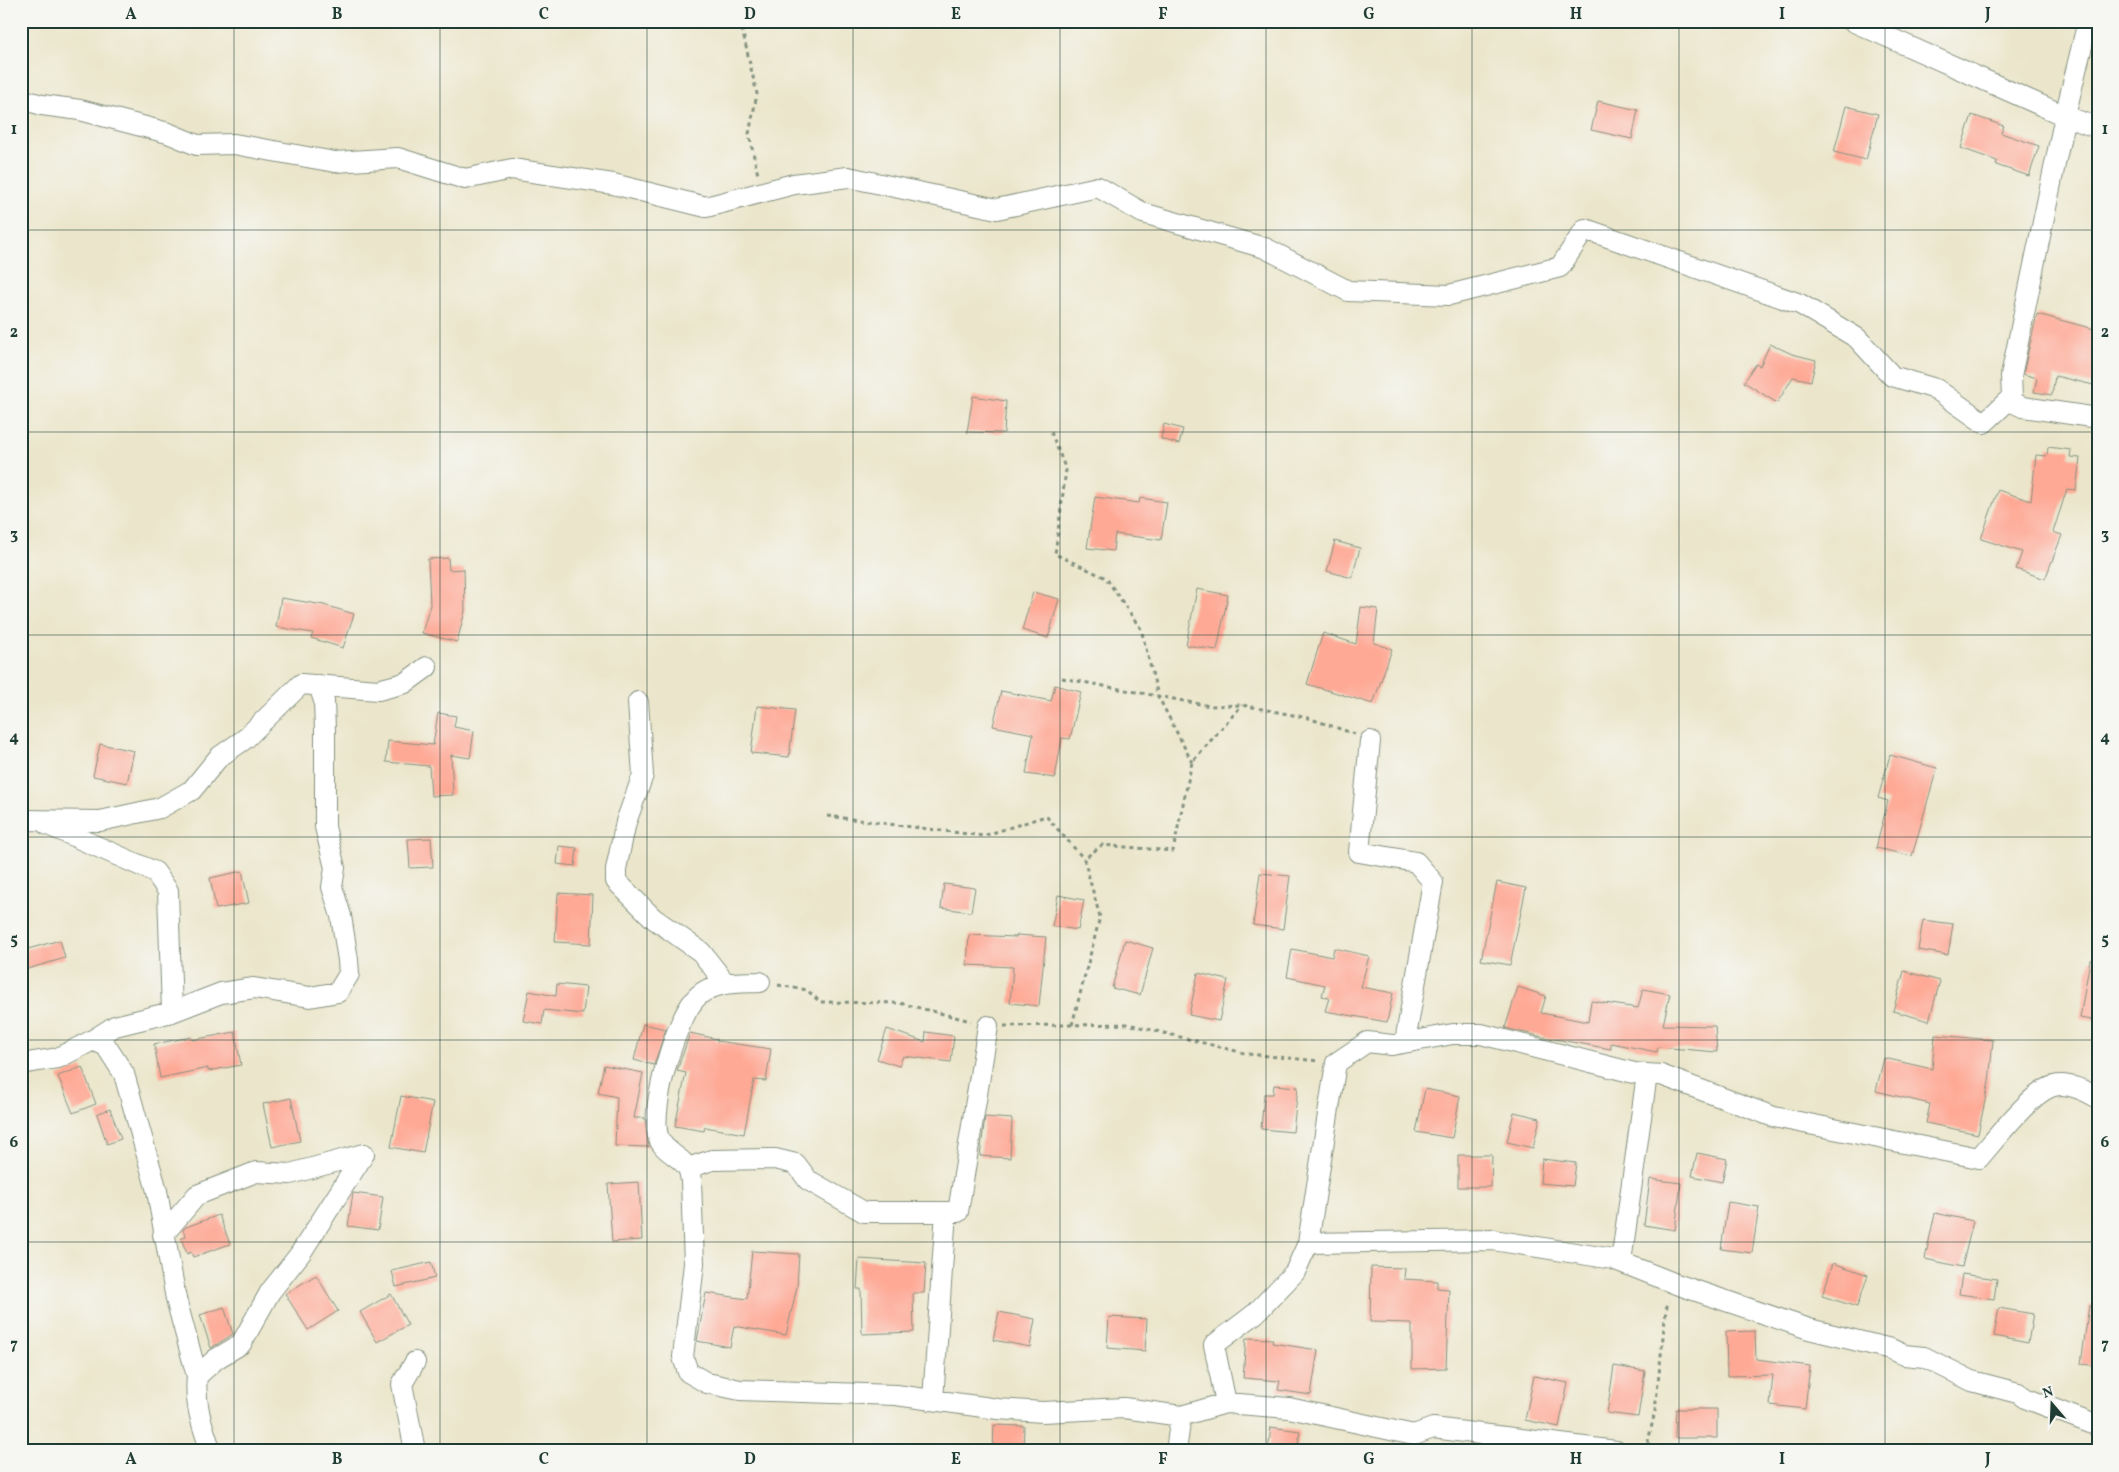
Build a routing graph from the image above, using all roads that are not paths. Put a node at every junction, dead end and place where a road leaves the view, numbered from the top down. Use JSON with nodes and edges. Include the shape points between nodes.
{"nodes":[{"id":1,"x":1852,"y":21,"type":"edge"},
{"id":2,"x":2088,"y":21,"type":"edge"},
{"id":3,"x":21,"y":99,"type":"edge"},
{"id":4,"x":2065,"y":116,"type":"junction"},
{"id":5,"x":2098,"y":128,"type":"edge"},
{"id":6,"x":2012,"y":397,"type":"junction"},
{"id":7,"x":2098,"y":418,"type":"edge"},
{"id":8,"x":427,"y":667,"type":"dead end"},
{"id":9,"x":318,"y":685,"type":"junction"},
{"id":10,"x":638,"y":702,"type":"dead end"},
{"id":11,"x":1370,"y":741,"type":"road end"},
{"id":12,"x":21,"y":820,"type":"edge"},
{"id":13,"x":42,"y":822,"type":"junction"},
{"id":14,"x":760,"y":982,"type":"road end"},
{"id":15,"x":726,"y":984,"type":"junction"},
{"id":16,"x":172,"y":1012,"type":"junction"},
{"id":17,"x":988,"y":1026,"type":"road end"},
{"id":18,"x":94,"y":1040,"type":"junction"},
{"id":19,"x":1405,"y":1042,"type":"junction"},
{"id":20,"x":21,"y":1064,"type":"edge"},
{"id":21,"x":1647,"y":1074,"type":"junction"},
{"id":22,"x":2098,"y":1098,"type":"edge"},
{"id":23,"x":688,"y":1168,"type":"junction"},
{"id":24,"x":946,"y":1212,"type":"junction"},
{"id":25,"x":163,"y":1235,"type":"junction"},
{"id":26,"x":1308,"y":1243,"type":"junction"},
{"id":27,"x":1621,"y":1262,"type":"junction"},
{"id":28,"x":415,"y":1362,"type":"dead end"},
{"id":29,"x":197,"y":1376,"type":"junction"},
{"id":30,"x":933,"y":1400,"type":"junction"},
{"id":31,"x":1226,"y":1403,"type":"junction"},
{"id":32,"x":1181,"y":1416,"type":"junction"},
{"id":33,"x":2098,"y":1426,"type":"edge"},
{"id":34,"x":211,"y":1451,"type":"edge"},
{"id":35,"x":415,"y":1451,"type":"edge"},
{"id":36,"x":1176,"y":1451,"type":"edge"},
{"id":37,"x":1616,"y":1451,"type":"edge"}],
"edges":[{"from":1,"to":4,"type":"street"},
{"from":2,"to":4,"type":"street"},
{"from":3,"to":6,"type":"street","via":[[168,132],[198,145],[234,144],[335,162],[398,158],[465,179],[512,169],[614,184],[706,207],[794,184],[848,177],[997,209],[1098,187],[1143,213],[1265,248],[1348,291],[1449,295],[1560,267],[1584,229],[1800,304],[1857,338],[1892,376],[1936,389],[1984,423]]},
{"from":4,"to":5,"type":"street"},
{"from":4,"to":6,"type":"street","via":[[2011,376]]},
{"from":6,"to":7,"type":"street","via":[[2014,403],[2023,407]]},
{"from":8,"to":9,"type":"street","via":[[405,683],[378,690]]},
{"from":9,"to":13,"type":"street","via":[[301,684],[245,739],[219,757],[192,790],[160,808],[100,821]]},
{"from":9,"to":16,"type":"street","via":[[324,701],[325,827],[335,868],[332,887],[341,916],[348,974],[338,992],[328,996],[310,997],[254,988],[221,993]]},
{"from":10,"to":15,"type":"street","via":[[643,775],[626,822],[616,881],[653,918],[701,952]]},
{"from":11,"to":19,"type":"street","via":[[1359,852],[1416,862],[1434,882]]},
{"from":12,"to":13,"type":"street"},
{"from":13,"to":16,"type":"street","via":[[155,872],[168,891]]},
{"from":14,"to":15,"type":"street"},
{"from":15,"to":23,"type":"street","via":[[712,987],[698,996],[684,1017],[660,1084],[655,1108],[658,1137],[669,1153]]},
{"from":16,"to":18,"type":"street","via":[[115,1026]]},
{"from":17,"to":24,"type":"street","via":[[958,1212]]},
{"from":18,"to":20,"type":"street","via":[[58,1058]]},
{"from":18,"to":25,"type":"street","via":[[106,1046],[124,1074],[157,1191]]},
{"from":19,"to":21,"type":"street","via":[[1453,1034],[1481,1034]]},
{"from":19,"to":26,"type":"street","via":[[1392,1045],[1368,1042],[1336,1063]]},
{"from":21,"to":22,"type":"street","via":[[1662,1075],[1774,1117],[1979,1158],[2039,1092],[2055,1085],[2078,1088]]},
{"from":21,"to":27,"type":"street"},
{"from":23,"to":24,"type":"street","via":[[712,1160],[775,1159],[796,1164],[808,1180],[864,1212]]},
{"from":23,"to":30,"type":"street","via":[[694,1264],[683,1357],[688,1372],[707,1383],[740,1390],[896,1395]]},
{"from":24,"to":30,"type":"street"},
{"from":25,"to":29,"type":"street"},
{"from":25,"to":29,"type":"street","via":[[197,1195],[256,1172],[290,1174],[364,1154],[300,1254],[270,1292],[241,1344],[216,1359]]},
{"from":26,"to":27,"type":"street","via":[[1493,1240]]},
{"from":26,"to":31,"type":"street","via":[[1295,1272],[1256,1313],[1214,1345]]},
{"from":27,"to":33,"type":"street","via":[[1809,1329],[1904,1355],[1924,1357],[1972,1381],[2018,1393]]},
{"from":28,"to":35,"type":"street","via":[[402,1384]]},
{"from":29,"to":34,"type":"street","via":[[195,1388],[200,1422]]},
{"from":30,"to":32,"type":"street","via":[[998,1410],[1044,1412],[1124,1408]]},
{"from":31,"to":32,"type":"street"},
{"from":31,"to":37,"type":"street","via":[[1289,1408],[1414,1435],[1433,1428]]},
{"from":32,"to":36,"type":"street"}]}
